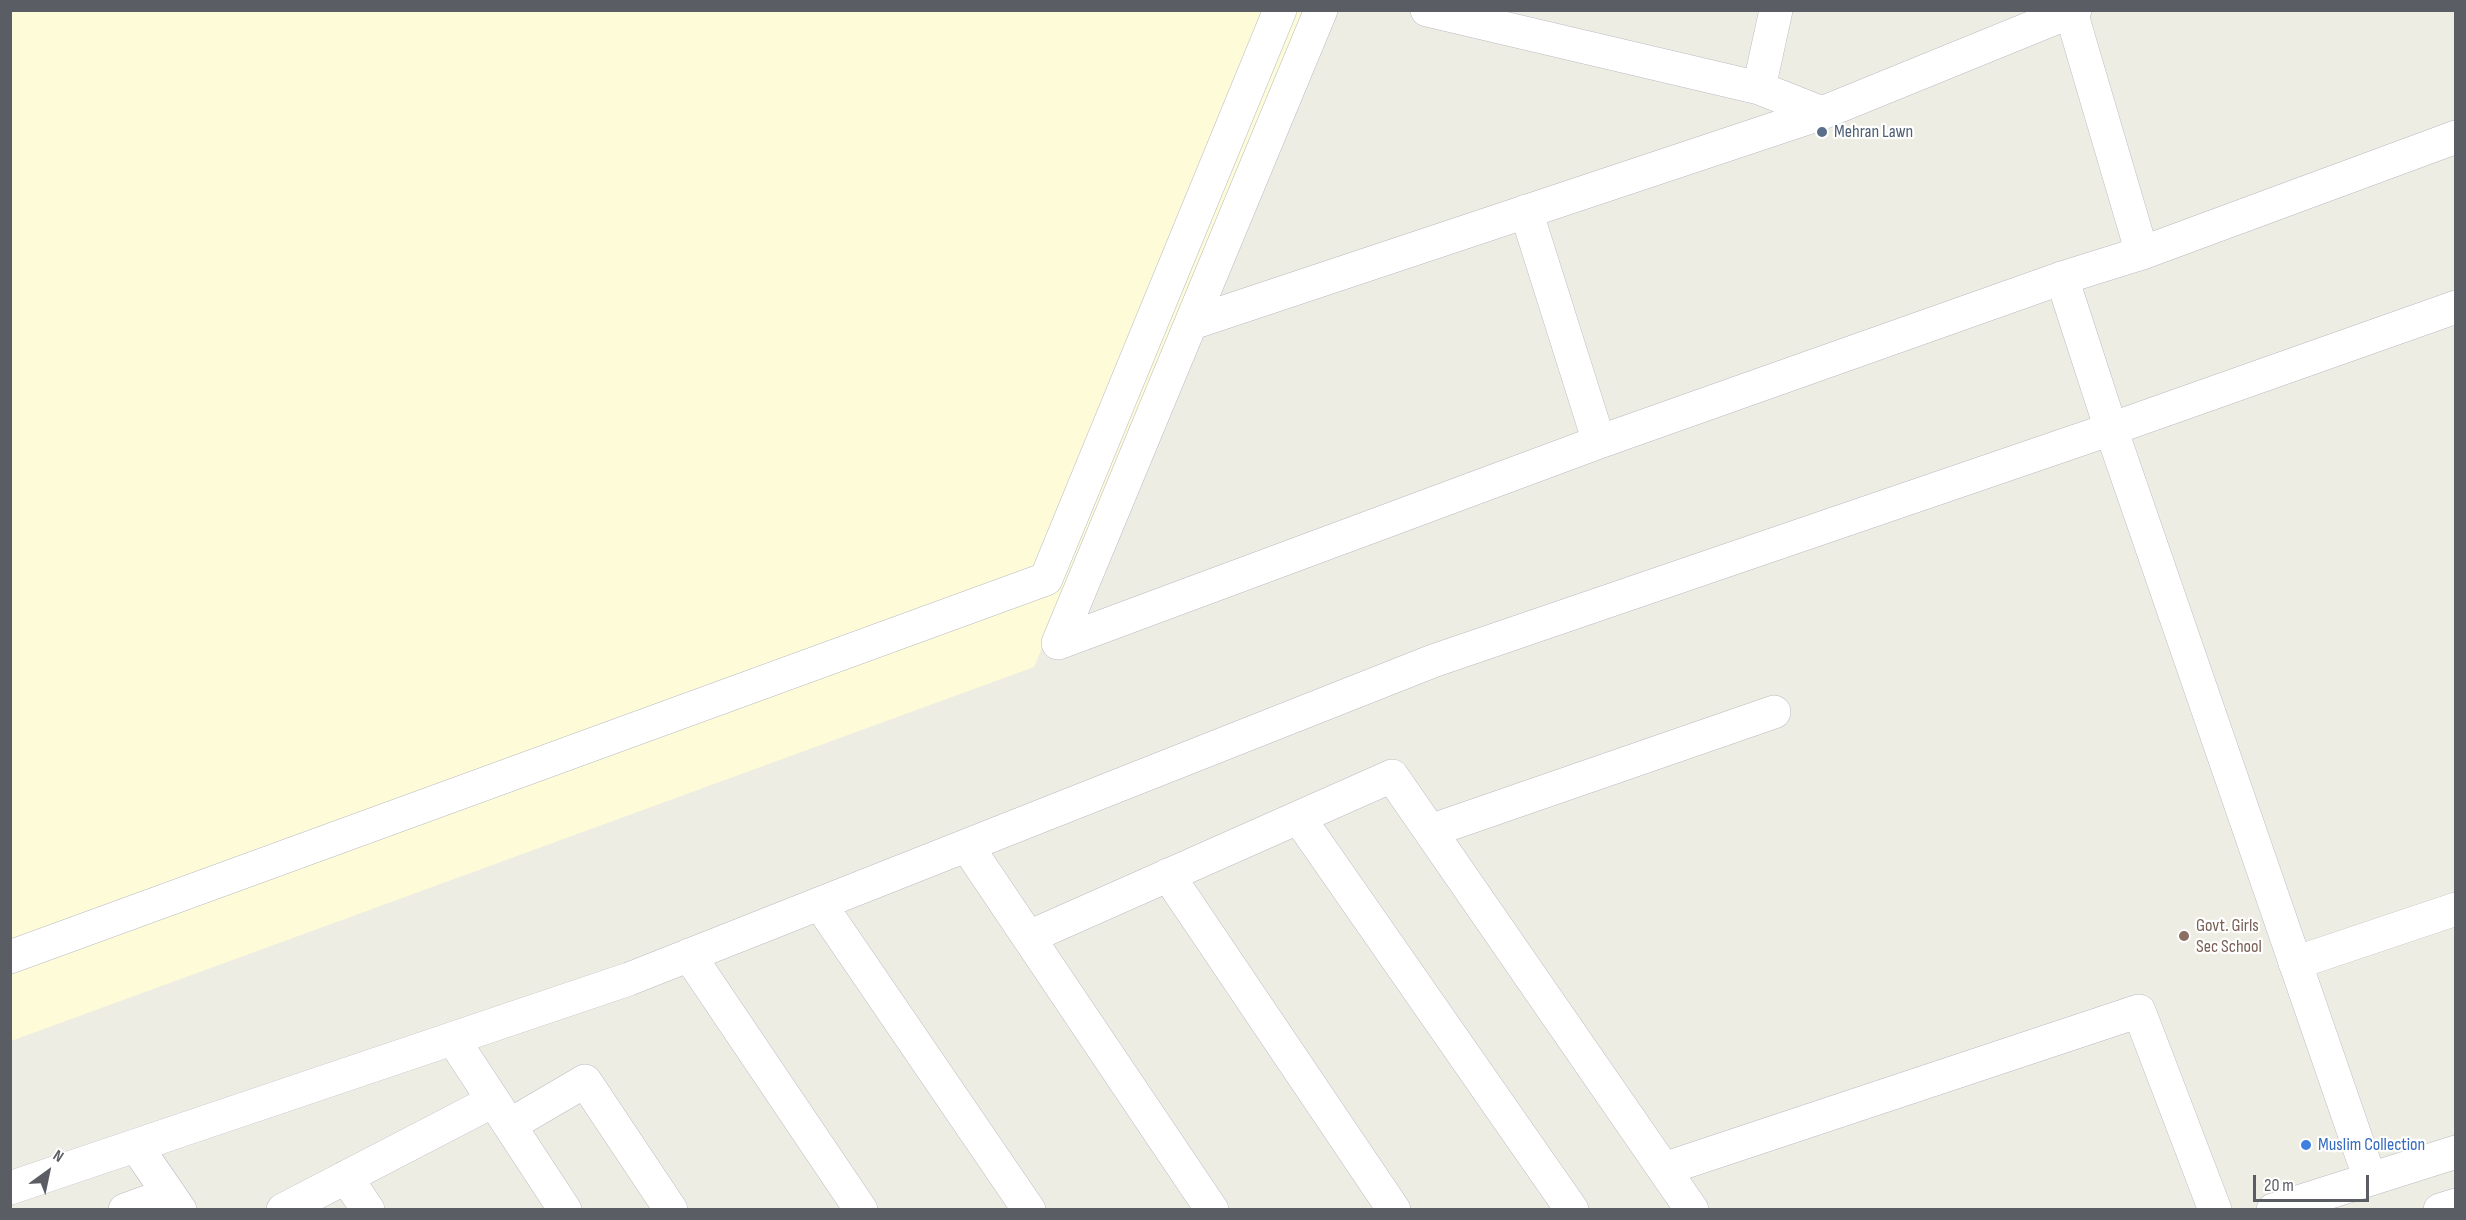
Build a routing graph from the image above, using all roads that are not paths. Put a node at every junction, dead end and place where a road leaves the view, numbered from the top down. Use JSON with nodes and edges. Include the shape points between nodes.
{"nodes":[{"id":1,"x":1280,"y":10,"type":"edge"},
{"id":2,"x":1321,"y":10,"type":"edge"},
{"id":3,"x":1426,"y":10,"type":"edge"},
{"id":4,"x":1776,"y":10,"type":"edge"},
{"id":5,"x":2073,"y":11,"type":"edge"},
{"id":6,"x":1759,"y":88,"type":"junction"},
{"id":7,"x":1822,"y":112,"type":"junction"},
{"id":8,"x":2456,"y":137,"type":"edge"},
{"id":9,"x":1526,"y":211,"type":"junction"},
{"id":10,"x":2142,"y":253,"type":"junction"},
{"id":11,"x":2062,"y":278,"type":"junction"},
{"id":12,"x":2456,"y":307,"type":"edge"},
{"id":13,"x":1192,"y":323,"type":"junction"},
{"id":14,"x":2111,"y":429,"type":"junction"},
{"id":15,"x":1599,"y":442,"type":"junction"},
{"id":16,"x":1774,"y":712,"type":"dead end"},
{"id":17,"x":1299,"y":818,"type":"junction"},
{"id":18,"x":1430,"y":831,"type":"junction"},
{"id":19,"x":967,"y":846,"type":"junction"},
{"id":20,"x":1168,"y":875,"type":"junction"},
{"id":21,"x":820,"y":904,"type":"junction"},
{"id":22,"x":2456,"y":909,"type":"edge"},
{"id":23,"x":1029,"y":937,"type":"junction"},
{"id":24,"x":689,"y":956,"type":"junction"},
{"id":25,"x":10,"y":957,"type":"edge"},
{"id":26,"x":2295,"y":963,"type":"junction"},
{"id":27,"x":453,"y":1039,"type":"junction"},
{"id":28,"x":501,"y":1113,"type":"junction"},
{"id":29,"x":136,"y":1146,"type":"junction"},
{"id":30,"x":2456,"y":1152,"type":"edge"},
{"id":31,"x":1664,"y":1169,"type":"junction"},
{"id":32,"x":346,"y":1177,"type":"junction"},
{"id":33,"x":2370,"y":1179,"type":"junction"},
{"id":34,"x":10,"y":1188,"type":"edge"},
{"id":35,"x":175,"y":1202,"type":"edge"},
{"id":36,"x":125,"y":1209,"type":"edge"},
{"id":37,"x":283,"y":1209,"type":"edge"},
{"id":38,"x":368,"y":1209,"type":"edge"},
{"id":39,"x":565,"y":1209,"type":"edge"},
{"id":40,"x":671,"y":1209,"type":"edge"},
{"id":41,"x":861,"y":1209,"type":"edge"},
{"id":42,"x":1029,"y":1209,"type":"edge"},
{"id":43,"x":1212,"y":1209,"type":"edge"},
{"id":44,"x":1394,"y":1209,"type":"edge"},
{"id":45,"x":1572,"y":1209,"type":"edge"},
{"id":46,"x":1692,"y":1209,"type":"edge"},
{"id":47,"x":2215,"y":1209,"type":"edge"},
{"id":48,"x":2273,"y":1209,"type":"edge"}],
"edges":[{"from":1,"to":25,"type":"street","via":[[1046,579]]},
{"from":2,"to":13,"type":"street"},
{"from":3,"to":6,"type":"street"},
{"from":4,"to":6,"type":"street"},
{"from":5,"to":7,"type":"street"},
{"from":5,"to":10,"type":"street"},
{"from":6,"to":7,"type":"street"},
{"from":7,"to":9,"type":"street"},
{"from":8,"to":10,"type":"street"},
{"from":9,"to":13,"type":"street"},
{"from":9,"to":15,"type":"street"},
{"from":10,"to":11,"type":"street"},
{"from":11,"to":14,"type":"street"},
{"from":11,"to":15,"type":"street"},
{"from":12,"to":14,"type":"street"},
{"from":13,"to":15,"type":"street","via":[[1058,643]]},
{"from":14,"to":19,"type":"street","via":[[1433,661]]},
{"from":14,"to":26,"type":"street"},
{"from":16,"to":18,"type":"street"},
{"from":17,"to":18,"type":"street","via":[[1392,776]]},
{"from":17,"to":20,"type":"street"},
{"from":17,"to":45,"type":"street"},
{"from":18,"to":31,"type":"street"},
{"from":19,"to":21,"type":"street"},
{"from":19,"to":23,"type":"street"},
{"from":20,"to":23,"type":"street"},
{"from":20,"to":44,"type":"street"},
{"from":21,"to":24,"type":"street"},
{"from":21,"to":42,"type":"street"},
{"from":22,"to":26,"type":"street"},
{"from":23,"to":43,"type":"street"},
{"from":24,"to":27,"type":"street"},
{"from":24,"to":41,"type":"street"},
{"from":26,"to":33,"type":"street"},
{"from":27,"to":28,"type":"street"},
{"from":27,"to":29,"type":"street"},
{"from":28,"to":32,"type":"street"},
{"from":28,"to":39,"type":"street"},
{"from":28,"to":40,"type":"street","via":[[585,1081]]},
{"from":29,"to":34,"type":"street"},
{"from":29,"to":35,"type":"street"},
{"from":30,"to":33,"type":"street"},
{"from":31,"to":46,"type":"street"},
{"from":31,"to":47,"type":"street","via":[[2139,1011]]},
{"from":32,"to":37,"type":"street"},
{"from":32,"to":38,"type":"street"},
{"from":33,"to":48,"type":"street"},
{"from":35,"to":36,"type":"street"}]}
